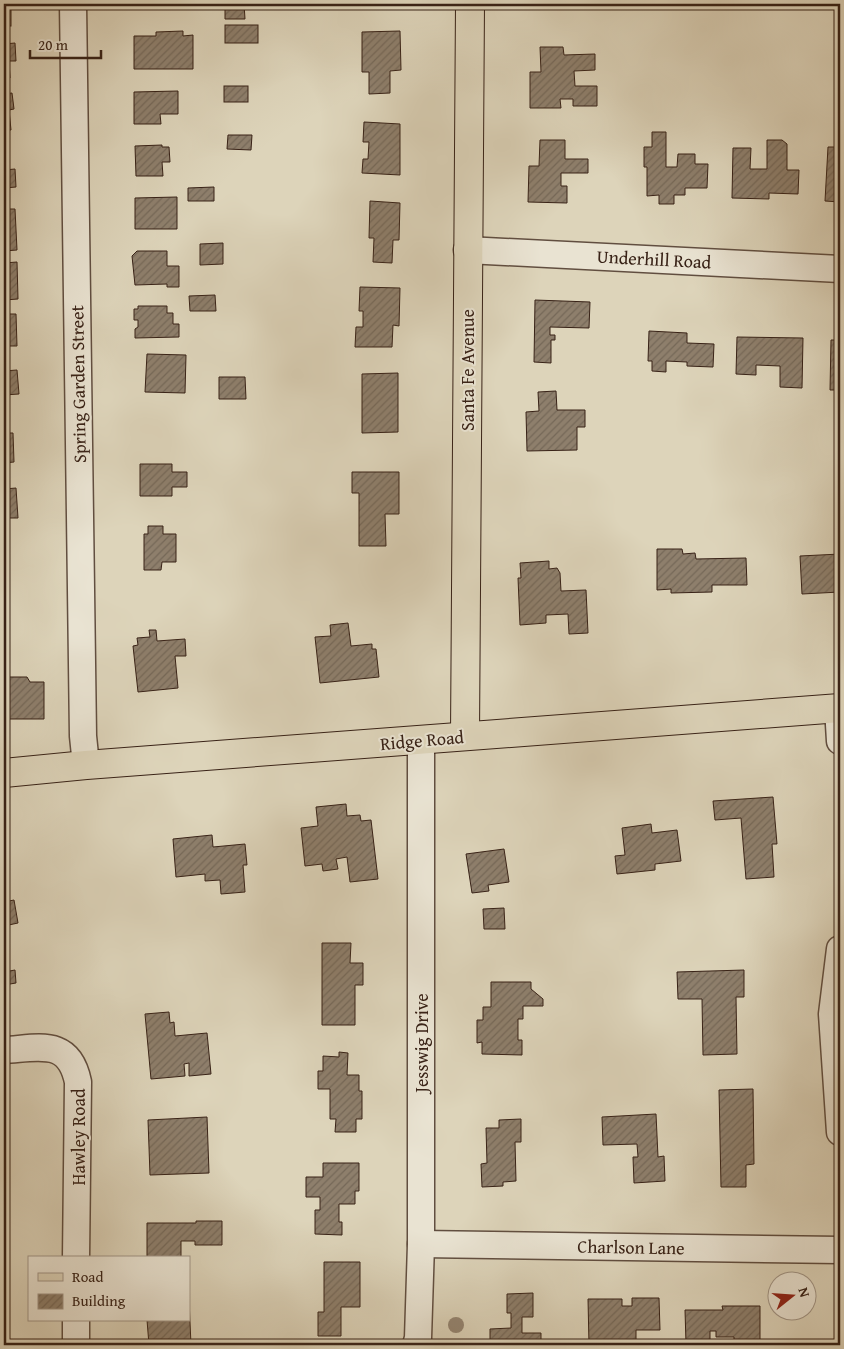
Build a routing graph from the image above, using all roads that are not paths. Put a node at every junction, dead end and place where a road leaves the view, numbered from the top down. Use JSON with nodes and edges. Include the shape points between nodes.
{"nodes":[{"id":1,"x":73,"y":4,"type":"edge"},
{"id":2,"x":470,"y":4,"type":"edge"},
{"id":3,"x":467,"y":250,"type":"junction"},
{"id":4,"x":840,"y":269,"type":"edge"},
{"id":5,"x":839,"y":708,"type":"edge"},
{"id":6,"x":465,"y":736,"type":"junction"},
{"id":7,"x":422,"y":740,"type":"junction"},
{"id":8,"x":840,"y":741,"type":"edge"},
{"id":9,"x":86,"y":765,"type":"junction"},
{"id":10,"x":4,"y":773,"type":"edge"},
{"id":11,"x":840,"y":949,"type":"edge"},
{"id":12,"x":4,"y":1050,"type":"edge"},
{"id":13,"x":840,"y":1132,"type":"edge"},
{"id":14,"x":421,"y":1244,"type":"junction"},
{"id":15,"x":840,"y":1250,"type":"edge"},
{"id":16,"x":76,"y":1256,"type":"edge"},
{"id":17,"x":76,"y":1322,"type":"edge"},
{"id":18,"x":76,"y":1345,"type":"edge"},
{"id":19,"x":416,"y":1345,"type":"edge"}],
"edges":[{"from":1,"to":9,"type":"street","name":"Spring Garden Street","via":[[83,736]]},
{"from":2,"to":3,"type":"main road","name":"Santa Fe Avenue"},
{"from":3,"to":4,"type":"street","name":"Underhill Road"},
{"from":3,"to":6,"type":"main road","name":"Santa Fe Avenue"},
{"from":5,"to":6,"type":"main road","name":"Ridge Road"},
{"from":5,"to":8,"type":"street"},
{"from":6,"to":7,"type":"main road","name":"Ridge Road"},
{"from":7,"to":9,"type":"main road","name":"Ridge Road"},
{"from":7,"to":14,"type":"street","name":"Jesswig Drive"},
{"from":9,"to":10,"type":"main road","name":"Ridge Road"},
{"from":11,"to":13,"type":"street","via":[[832,1014]]},
{"from":12,"to":16,"type":"street","name":"Hawley Road","via":[[45,1047],[58,1050],[70,1057],[76,1070]]},
{"from":14,"to":15,"type":"street","name":"Charlson Lane"},
{"from":14,"to":19,"type":"street","name":"Jesswig Drive"},
{"from":17,"to":18,"type":"street"}]}
